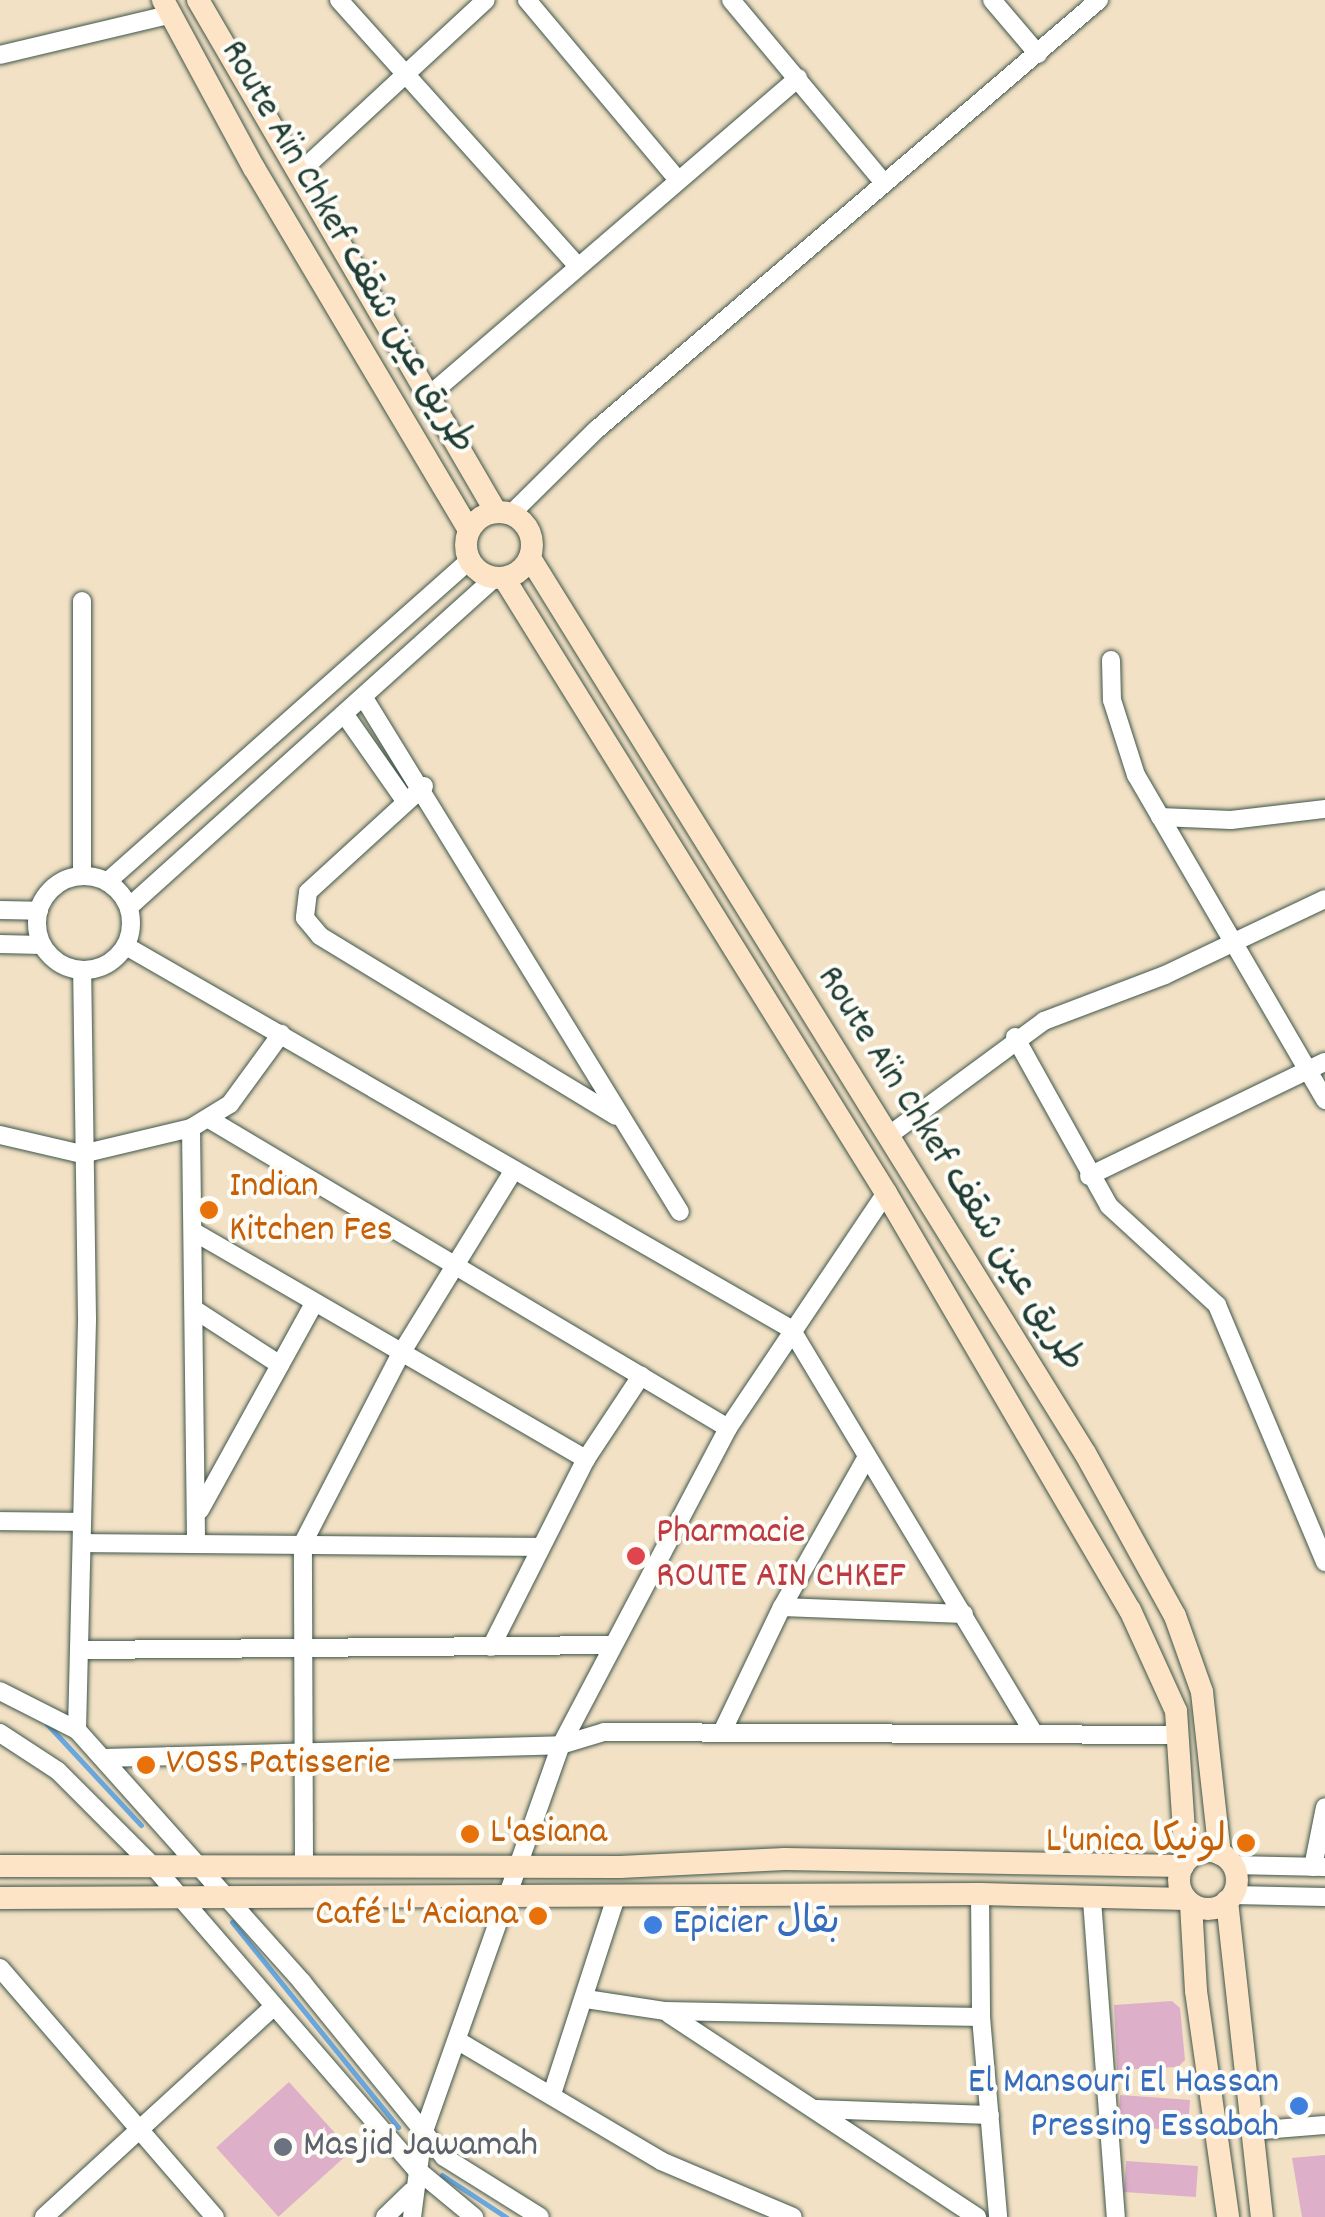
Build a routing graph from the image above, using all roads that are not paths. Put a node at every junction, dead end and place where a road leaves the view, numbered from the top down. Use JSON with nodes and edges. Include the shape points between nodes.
{"nodes":[{"id":1,"x":198,"y":0,"type":"edge"},
{"id":2,"x":339,"y":0,"type":"edge"},
{"id":3,"x":486,"y":0,"type":"edge"},
{"id":4,"x":527,"y":0,"type":"edge"},
{"id":5,"x":731,"y":0,"type":"edge"},
{"id":6,"x":992,"y":0,"type":"edge"},
{"id":7,"x":1100,"y":0,"type":"edge"},
{"id":8,"x":168,"y":7,"type":"edge"},
{"id":9,"x":1038,"y":54,"type":"junction"},
{"id":10,"x":0,"y":55,"type":"edge"},
{"id":11,"x":409,"y":77,"type":"junction"},
{"id":12,"x":798,"y":78,"type":"junction"},
{"id":13,"x":300,"y":172,"type":"junction"},
{"id":14,"x":678,"y":180,"type":"junction"},
{"id":15,"x":884,"y":183,"type":"junction"},
{"id":16,"x":577,"y":265,"type":"junction"},
{"id":17,"x":432,"y":393,"type":"junction"},
{"id":18,"x":504,"y":513,"type":"junction"},
{"id":19,"x":469,"y":530,"type":"junction"},
{"id":20,"x":530,"y":558,"type":"junction"},
{"id":21,"x":470,"y":561,"type":"junction"},
{"id":22,"x":500,"y":578,"type":"junction"},
{"id":23,"x":82,"y":601,"type":"dead end"},
{"id":24,"x":1111,"y":660,"type":"dead end"},
{"id":25,"x":364,"y":698,"type":"junction"},
{"id":26,"x":345,"y":715,"type":"junction"},
{"id":27,"x":424,"y":786,"type":"junction"},
{"id":28,"x":406,"y":802,"type":"junction"},
{"id":29,"x":1325,"y":809,"type":"edge"},
{"id":30,"x":1160,"y":817,"type":"junction"},
{"id":31,"x":82,"y":876,"type":"junction"},
{"id":32,"x":107,"y":882,"type":"junction"},
{"id":33,"x":1325,"y":899,"type":"edge"},
{"id":34,"x":129,"y":906,"type":"junction"},
{"id":35,"x":0,"y":910,"type":"edge"},
{"id":36,"x":39,"y":911,"type":"junction"},
{"id":37,"x":0,"y":944,"type":"edge"},
{"id":38,"x":1236,"y":944,"type":"junction"},
{"id":39,"x":42,"y":945,"type":"junction"},
{"id":40,"x":126,"y":946,"type":"junction"},
{"id":41,"x":82,"y":971,"type":"junction"},
{"id":42,"x":281,"y":1034,"type":"junction"},
{"id":43,"x":1015,"y":1037,"type":"junction"},
{"id":44,"x":1318,"y":1066,"type":"edge"},
{"id":45,"x":1325,"y":1100,"type":"edge"},
{"id":46,"x":618,"y":1117,"type":"junction"},
{"id":47,"x":209,"y":1119,"type":"junction"},
{"id":48,"x":191,"y":1128,"type":"junction"},
{"id":49,"x":0,"y":1136,"type":"edge"},
{"id":50,"x":888,"y":1136,"type":"junction"},
{"id":51,"x":82,"y":1154,"type":"junction"},
{"id":52,"x":513,"y":1170,"type":"junction"},
{"id":53,"x":1089,"y":1176,"type":"junction"},
{"id":54,"x":886,"y":1193,"type":"junction"},
{"id":55,"x":680,"y":1212,"type":"dead end"},
{"id":56,"x":196,"y":1233,"type":"junction"},
{"id":57,"x":456,"y":1266,"type":"junction"},
{"id":58,"x":314,"y":1305,"type":"junction"},
{"id":59,"x":197,"y":1311,"type":"junction"},
{"id":60,"x":791,"y":1329,"type":"junction"},
{"id":61,"x":400,"y":1355,"type":"junction"},
{"id":62,"x":280,"y":1365,"type":"junction"},
{"id":63,"x":641,"y":1376,"type":"junction"},
{"id":64,"x":728,"y":1428,"type":"junction"},
{"id":65,"x":867,"y":1457,"type":"junction"},
{"id":66,"x":586,"y":1459,"type":"junction"},
{"id":67,"x":198,"y":1514,"type":"junction"},
{"id":68,"x":0,"y":1521,"type":"edge"},
{"id":69,"x":82,"y":1522,"type":"junction"},
{"id":70,"x":196,"y":1542,"type":"junction"},
{"id":71,"x":83,"y":1543,"type":"junction"},
{"id":72,"x":303,"y":1543,"type":"junction"},
{"id":73,"x":538,"y":1547,"type":"junction"},
{"id":74,"x":1325,"y":1562,"type":"edge"},
{"id":75,"x":782,"y":1607,"type":"junction"},
{"id":76,"x":964,"y":1614,"type":"junction"},
{"id":77,"x":609,"y":1645,"type":"junction"},
{"id":78,"x":491,"y":1647,"type":"junction"},
{"id":79,"x":82,"y":1650,"type":"junction"},
{"id":80,"x":304,"y":1652,"type":"junction"},
{"id":81,"x":0,"y":1691,"type":"edge"},
{"id":82,"x":77,"y":1730,"type":"junction"},
{"id":83,"x":724,"y":1730,"type":"junction"},
{"id":84,"x":1033,"y":1732,"type":"junction"},
{"id":85,"x":0,"y":1733,"type":"edge"},
{"id":86,"x":1178,"y":1735,"type":"junction"},
{"id":87,"x":561,"y":1745,"type":"junction"},
{"id":88,"x":308,"y":1752,"type":"junction"},
{"id":89,"x":105,"y":1758,"type":"junction"},
{"id":90,"x":1325,"y":1808,"type":"edge"},
{"id":91,"x":1226,"y":1860,"type":"junction"},
{"id":92,"x":1185,"y":1863,"type":"junction"},
{"id":93,"x":0,"y":1866,"type":"edge"},
{"id":94,"x":304,"y":1866,"type":"junction"},
{"id":95,"x":513,"y":1867,"type":"junction"},
{"id":96,"x":1319,"y":1867,"type":"edge"},
{"id":97,"x":155,"y":1868,"type":"junction"},
{"id":98,"x":201,"y":1869,"type":"junction"},
{"id":99,"x":980,"y":1894,"type":"junction"},
{"id":100,"x":1325,"y":1896,"type":"edge"},
{"id":101,"x":0,"y":1898,"type":"edge"},
{"id":102,"x":1230,"y":1898,"type":"junction"},
{"id":103,"x":615,"y":1900,"type":"junction"},
{"id":104,"x":1092,"y":1900,"type":"junction"},
{"id":105,"x":503,"y":1901,"type":"junction"},
{"id":106,"x":1189,"y":1901,"type":"junction"},
{"id":107,"x":183,"y":1902,"type":"junction"},
{"id":108,"x":230,"y":1902,"type":"junction"},
{"id":109,"x":0,"y":1968,"type":"edge"},
{"id":110,"x":586,"y":1999,"type":"junction"},
{"id":111,"x":274,"y":2007,"type":"junction"},
{"id":112,"x":664,"y":2011,"type":"junction"},
{"id":113,"x":981,"y":2017,"type":"junction"},
{"id":114,"x":460,"y":2042,"type":"junction"},
{"id":115,"x":552,"y":2094,"type":"junction"},
{"id":116,"x":812,"y":2109,"type":"junction"},
{"id":117,"x":990,"y":2115,"type":"junction"},
{"id":118,"x":1325,"y":2125,"type":"edge"},
{"id":119,"x":1250,"y":2131,"type":"junction"},
{"id":120,"x":142,"y":2132,"type":"junction"},
{"id":121,"x":423,"y":2134,"type":"junction"},
{"id":122,"x":415,"y":2168,"type":"junction"},
{"id":123,"x":412,"y":2191,"type":"junction"},
{"id":124,"x":210,"y":2215,"type":"edge"},
{"id":125,"x":44,"y":2217,"type":"edge"},
{"id":126,"x":384,"y":2217,"type":"edge"},
{"id":127,"x":412,"y":2217,"type":"edge"},
{"id":128,"x":474,"y":2217,"type":"edge"},
{"id":129,"x":540,"y":2217,"type":"edge"},
{"id":130,"x":794,"y":2217,"type":"edge"},
{"id":131,"x":977,"y":2217,"type":"edge"},
{"id":132,"x":998,"y":2217,"type":"edge"},
{"id":133,"x":1116,"y":2217,"type":"edge"},
{"id":134,"x":1228,"y":2217,"type":"edge"},
{"id":135,"x":1262,"y":2217,"type":"edge"}],
"edges":[{"from":1,"to":13,"type":"main road","name":"Route Aïn Chkef طريق عين شقف"},
{"from":2,"to":11,"type":"street"},
{"from":3,"to":11,"type":"street"},
{"from":4,"to":14,"type":"street"},
{"from":5,"to":12,"type":"street"},
{"from":6,"to":9,"type":"street"},
{"from":7,"to":9,"type":"street"},
{"from":8,"to":10,"type":"street"},
{"from":8,"to":19,"type":"main road","name":"Route Aïn Chkef طريق عين شقف","via":[[254,168]]},
{"from":9,"to":15,"type":"street"},
{"from":11,"to":13,"type":"street"},
{"from":11,"to":16,"type":"street"},
{"from":12,"to":14,"type":"street"},
{"from":12,"to":15,"type":"street"},
{"from":13,"to":17,"type":"main road","name":"Route Aïn Chkef طريق عين شقف"},
{"from":14,"to":16,"type":"street"},
{"from":15,"to":18,"type":"street"},
{"from":16,"to":17,"type":"street"},
{"from":17,"to":18,"type":"main road","name":"Route Aïn Chkef طريق عين شقف"},
{"from":18,"to":19,"type":"main road"},
{"from":18,"to":20,"type":"main road","via":[[529,531]]},
{"from":19,"to":21,"type":"main road"},
{"from":20,"to":22,"type":"main road"},
{"from":20,"to":50,"type":"main road","name":"Route Aïn Chkef طريق عين شقف"},
{"from":21,"to":22,"type":"main road"},
{"from":21,"to":32,"type":"street"},
{"from":22,"to":25,"type":"street"},
{"from":22,"to":54,"type":"main road","name":"Route Aïn Chkef طريق عين شقف"},
{"from":23,"to":31,"type":"street"},
{"from":24,"to":30,"type":"street","via":[[1119,732]]},
{"from":25,"to":26,"type":"street"},
{"from":25,"to":27,"type":"street"},
{"from":26,"to":28,"type":"street"},
{"from":26,"to":34,"type":"street"},
{"from":27,"to":28,"type":"street"},
{"from":27,"to":46,"type":"street"},
{"from":28,"to":46,"type":"street","via":[[308,892],[304,918],[320,936]]},
{"from":29,"to":30,"type":"street","via":[[1232,820]]},
{"from":30,"to":38,"type":"street"},
{"from":31,"to":32,"type":"street"},
{"from":31,"to":36,"type":"street","via":[[52,888]]},
{"from":32,"to":34,"type":"street"},
{"from":33,"to":38,"type":"street"},
{"from":34,"to":40,"type":"street"},
{"from":35,"to":36,"type":"street"},
{"from":36,"to":39,"type":"street"},
{"from":37,"to":39,"type":"street"},
{"from":38,"to":43,"type":"street"},
{"from":38,"to":44,"type":"street"},
{"from":39,"to":41,"type":"street","via":[[62,965]]},
{"from":40,"to":41,"type":"street","via":[[110,963]]},
{"from":40,"to":42,"type":"street"},
{"from":41,"to":51,"type":"street"},
{"from":42,"to":47,"type":"street","via":[[248,1082]]},
{"from":42,"to":52,"type":"street"},
{"from":43,"to":50,"type":"street"},
{"from":43,"to":53,"type":"street"},
{"from":44,"to":45,"type":"street"},
{"from":44,"to":53,"type":"street"},
{"from":46,"to":55,"type":"street"},
{"from":47,"to":48,"type":"street"},
{"from":47,"to":57,"type":"street"},
{"from":48,"to":51,"type":"street"},
{"from":48,"to":56,"type":"street"},
{"from":49,"to":51,"type":"street"},
{"from":50,"to":91,"type":"main road","name":"Route Aïn Chkef طريق عين شقف","via":[[1085,1453],[1176,1616],[1202,1692]]},
{"from":51,"to":69,"type":"street"},
{"from":52,"to":57,"type":"street"},
{"from":52,"to":60,"type":"street"},
{"from":53,"to":74,"type":"street","via":[[1130,1229],[1217,1305]]},
{"from":54,"to":60,"type":"street"},
{"from":54,"to":86,"type":"main road","name":"Route Aïn Chkef طريق عين شقف","via":[[1130,1610],[1176,1711]]},
{"from":56,"to":58,"type":"street"},
{"from":56,"to":59,"type":"street"},
{"from":57,"to":61,"type":"street"},
{"from":57,"to":63,"type":"street"},
{"from":58,"to":61,"type":"street"},
{"from":58,"to":62,"type":"street"},
{"from":59,"to":62,"type":"street"},
{"from":59,"to":67,"type":"street"},
{"from":60,"to":64,"type":"street"},
{"from":60,"to":65,"type":"street"},
{"from":61,"to":66,"type":"street"},
{"from":61,"to":72,"type":"street"},
{"from":62,"to":67,"type":"street"},
{"from":63,"to":64,"type":"street"},
{"from":63,"to":66,"type":"street"},
{"from":64,"to":77,"type":"street"},
{"from":65,"to":75,"type":"street"},
{"from":65,"to":76,"type":"street"},
{"from":66,"to":73,"type":"street"},
{"from":67,"to":70,"type":"street"},
{"from":68,"to":69,"type":"street"},
{"from":69,"to":71,"type":"street"},
{"from":70,"to":71,"type":"street"},
{"from":70,"to":72,"type":"street"},
{"from":71,"to":79,"type":"street"},
{"from":72,"to":73,"type":"street"},
{"from":72,"to":80,"type":"street"},
{"from":73,"to":78,"type":"street"},
{"from":75,"to":76,"type":"street"},
{"from":75,"to":83,"type":"street"},
{"from":76,"to":84,"type":"street"},
{"from":77,"to":78,"type":"street"},
{"from":77,"to":87,"type":"street"},
{"from":78,"to":80,"type":"street"},
{"from":79,"to":80,"type":"street"},
{"from":79,"to":82,"type":"street"},
{"from":80,"to":88,"type":"street"},
{"from":81,"to":82,"type":"street"},
{"from":82,"to":89,"type":"street"},
{"from":83,"to":84,"type":"street"},
{"from":83,"to":87,"type":"street","via":[[604,1732]]},
{"from":84,"to":86,"type":"street"},
{"from":85,"to":97,"type":"street","via":[[58,1772]]},
{"from":86,"to":92,"type":"main road","name":"Route Aïn Chkef طريق عين شقف"},
{"from":87,"to":88,"type":"street"},
{"from":87,"to":95,"type":"street"},
{"from":88,"to":89,"type":"street"},
{"from":88,"to":94,"type":"street"},
{"from":89,"to":98,"type":"street"},
{"from":90,"to":96,"type":"street"},
{"from":91,"to":92,"type":"main road","via":[[1202,1852]]},
{"from":91,"to":96,"type":"street"},
{"from":91,"to":102,"type":"main road"},
{"from":92,"to":95,"type":"main road","via":[[785,1858]]},
{"from":92,"to":106,"type":"main road","via":[[1179,1880]]},
{"from":93,"to":97,"type":"main road"},
{"from":94,"to":95,"type":"main road"},
{"from":94,"to":98,"type":"main road"},
{"from":95,"to":105,"type":"street"},
{"from":97,"to":98,"type":"main road"},
{"from":97,"to":107,"type":"street"},
{"from":98,"to":108,"type":"street"},
{"from":99,"to":103,"type":"main road"},
{"from":99,"to":104,"type":"main road"},
{"from":99,"to":113,"type":"street"},
{"from":100,"to":102,"type":"street"},
{"from":101,"to":107,"type":"main road"},
{"from":102,"to":106,"type":"main road","via":[[1206,1909]]},
{"from":102,"to":119,"type":"main road"},
{"from":103,"to":105,"type":"main road"},
{"from":103,"to":110,"type":"street"},
{"from":104,"to":106,"type":"main road"},
{"from":104,"to":133,"type":"street"},
{"from":105,"to":108,"type":"main road"},
{"from":105,"to":114,"type":"street"},
{"from":106,"to":134,"type":"main road"},
{"from":107,"to":108,"type":"main road"},
{"from":107,"to":111,"type":"street"},
{"from":108,"to":121,"type":"street"},
{"from":109,"to":120,"type":"street"},
{"from":110,"to":112,"type":"street"},
{"from":110,"to":115,"type":"street"},
{"from":111,"to":120,"type":"street"},
{"from":111,"to":122,"type":"street"},
{"from":112,"to":113,"type":"street"},
{"from":112,"to":116,"type":"street"},
{"from":113,"to":117,"type":"street"},
{"from":114,"to":115,"type":"street"},
{"from":114,"to":121,"type":"street"},
{"from":115,"to":130,"type":"street","via":[[661,2162]]},
{"from":116,"to":117,"type":"street"},
{"from":116,"to":131,"type":"street"},
{"from":117,"to":132,"type":"street"},
{"from":118,"to":119,"type":"street"},
{"from":119,"to":135,"type":"main road"},
{"from":120,"to":124,"type":"street"},
{"from":120,"to":125,"type":"street"},
{"from":121,"to":122,"type":"street"},
{"from":121,"to":129,"type":"street","via":[[466,2175]]},
{"from":122,"to":123,"type":"street"},
{"from":122,"to":128,"type":"street"},
{"from":123,"to":126,"type":"street"},
{"from":123,"to":127,"type":"street"}]}
